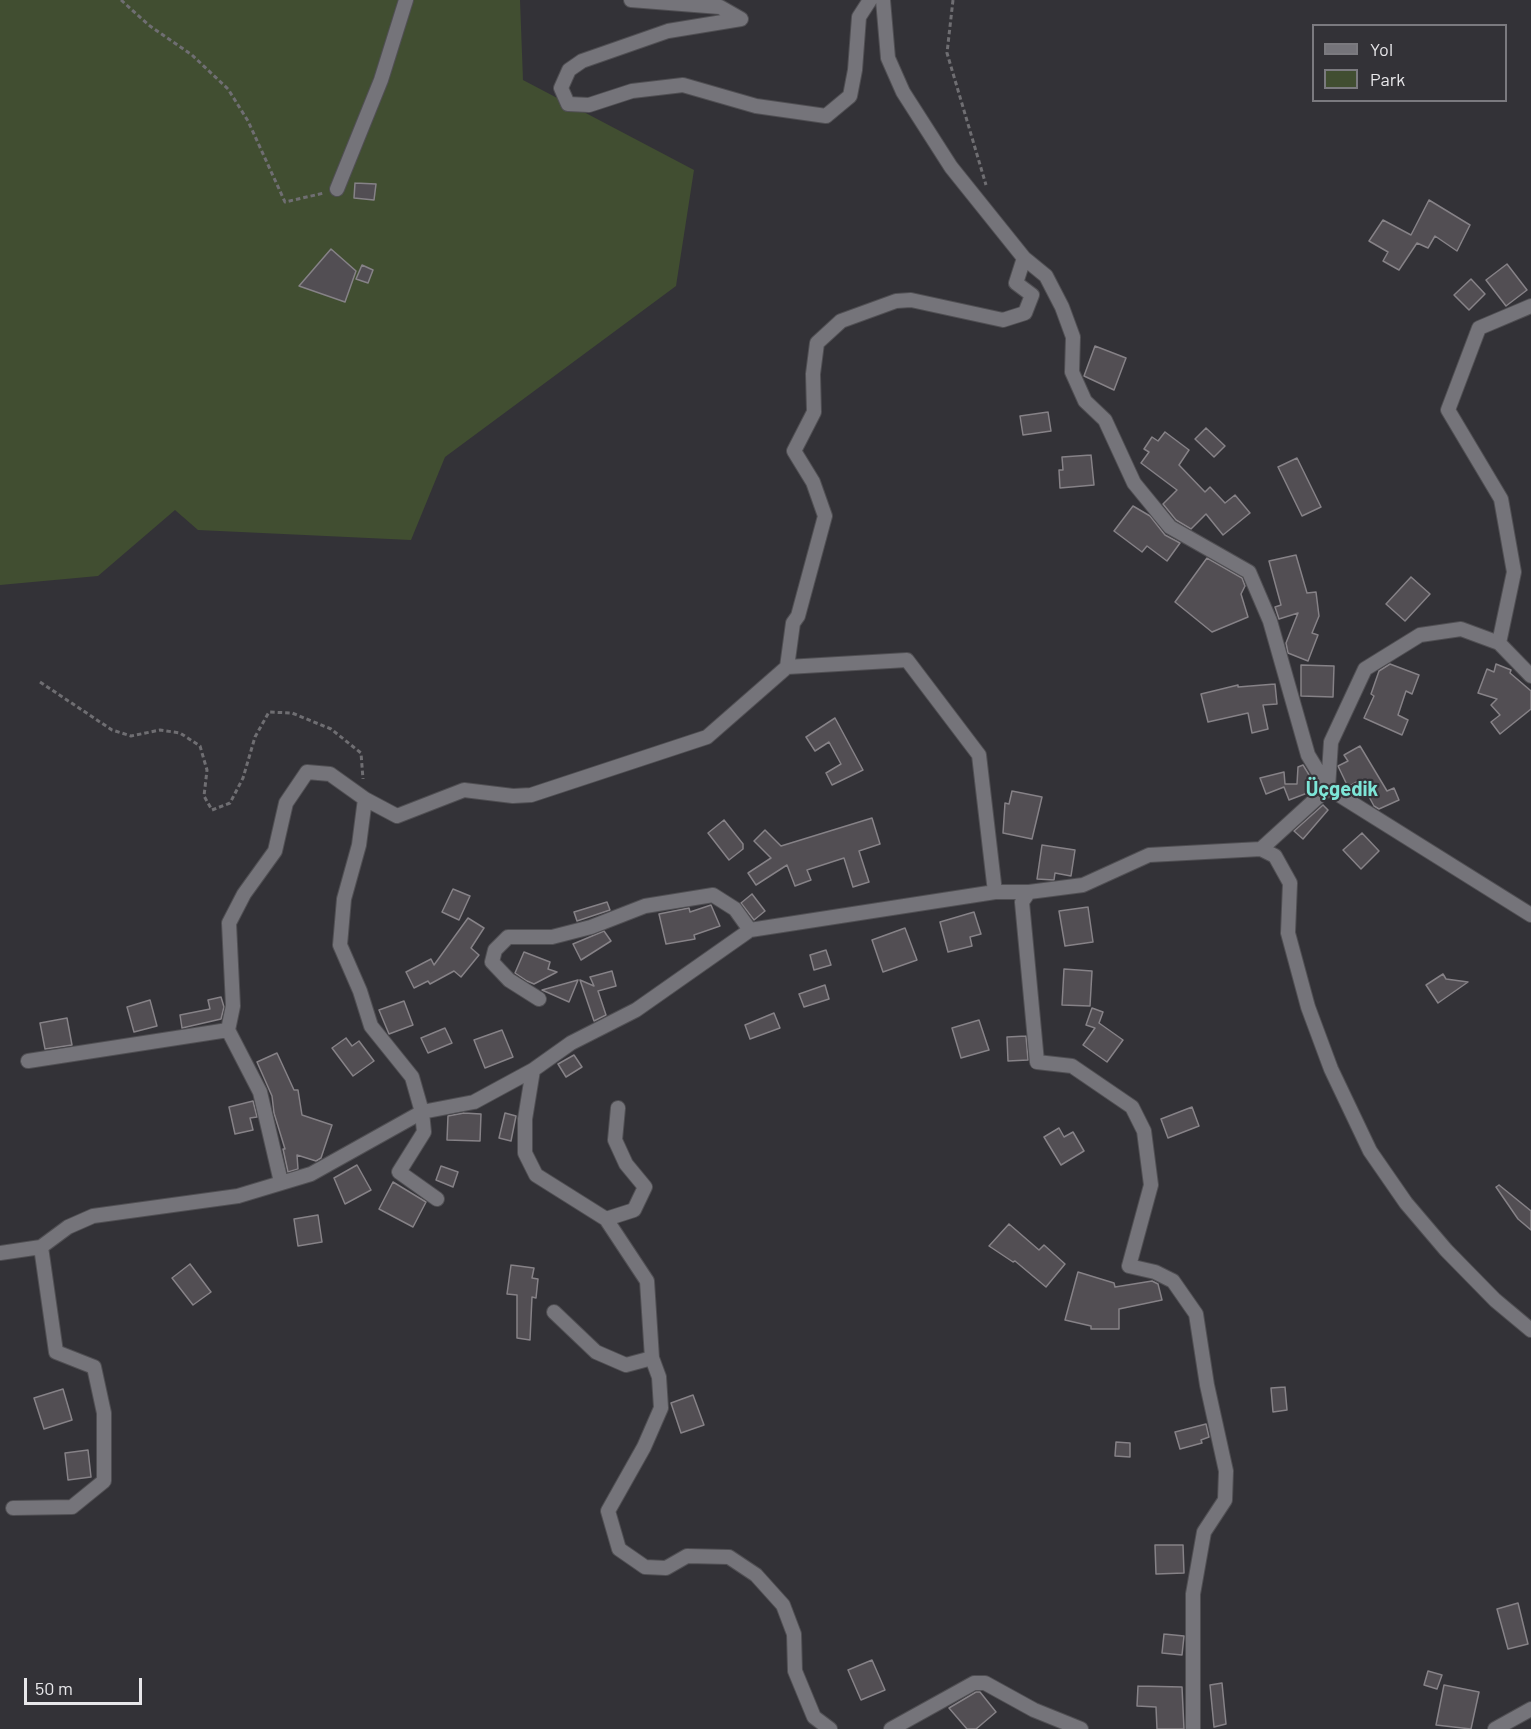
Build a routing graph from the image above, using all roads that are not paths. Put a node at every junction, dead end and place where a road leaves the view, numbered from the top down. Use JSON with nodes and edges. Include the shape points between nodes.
{"nodes":[{"id":1,"x":406,"y":0,"type":"edge"},
{"id":2,"x":631,"y":0,"type":"edge"},
{"id":3,"x":870,"y":0,"type":"edge"},
{"id":4,"x":883,"y":0,"type":"edge"},
{"id":5,"x":337,"y":189,"type":"road end"},
{"id":6,"x":1024,"y":258,"type":"junction"},
{"id":7,"x":1531,"y":306,"type":"edge"},
{"id":8,"x":1499,"y":643,"type":"junction"},
{"id":9,"x":787,"y":667,"type":"junction"},
{"id":10,"x":1531,"y":676,"type":"edge"},
{"id":11,"x":1328,"y":788,"type":"junction"},
{"id":12,"x":365,"y":799,"type":"junction"},
{"id":13,"x":1262,"y":849,"type":"junction"},
{"id":14,"x":995,"y":892,"type":"junction"},
{"id":15,"x":1029,"y":892,"type":"junction"},
{"id":16,"x":1531,"y":915,"type":"edge"},
{"id":17,"x":750,"y":930,"type":"junction"},
{"id":18,"x":539,"y":999,"type":"dead end"},
{"id":19,"x":228,"y":1030,"type":"junction"},
{"id":20,"x":28,"y":1061,"type":"dead end"},
{"id":21,"x":533,"y":1070,"type":"junction"},
{"id":22,"x":618,"y":1108,"type":"dead end"},
{"id":23,"x":422,"y":1112,"type":"junction"},
{"id":24,"x":281,"y":1182,"type":"junction"},
{"id":25,"x":437,"y":1199,"type":"dead end"},
{"id":26,"x":606,"y":1219,"type":"junction"},
{"id":27,"x":41,"y":1247,"type":"junction"},
{"id":28,"x":0,"y":1252,"type":"edge"},
{"id":29,"x":554,"y":1312,"type":"dead end"},
{"id":30,"x":1531,"y":1330,"type":"edge"},
{"id":31,"x":652,"y":1358,"type":"junction"},
{"id":32,"x":13,"y":1508,"type":"dead end"},
{"id":33,"x":1531,"y":1709,"type":"edge"},
{"id":34,"x":830,"y":1729,"type":"edge"},
{"id":35,"x":891,"y":1729,"type":"edge"},
{"id":36,"x":1081,"y":1729,"type":"edge"},
{"id":37,"x":1193,"y":1729,"type":"edge"},
{"id":38,"x":1495,"y":1729,"type":"edge"}],
"edges":[{"from":1,"to":5,"type":"street","via":[[381,80]]},
{"from":2,"to":3,"type":"street","via":[[720,7],[741,20],[668,31],[582,61],[568,70],[561,88],[568,104],[589,105],[632,91],[683,85],[756,106],[826,116],[850,96],[859,17]]},
{"from":4,"to":6,"type":"street","via":[[888,58],[903,92],[951,167]]},
{"from":6,"to":9,"type":"street","via":[[1016,283],[1032,295],[1025,313],[1003,320],[911,300],[896,301],[841,321],[817,343],[814,412],[794,451],[813,482],[825,516],[793,623]]},
{"from":6,"to":11,"type":"street","via":[[1046,276],[1062,307],[1072,337],[1072,372],[1084,401],[1105,420],[1134,483],[1170,527],[1249,572],[1270,621],[1308,755]]},
{"from":7,"to":8,"type":"street","via":[[1479,328],[1448,410],[1501,499],[1514,572]]},
{"from":8,"to":10,"type":"street"},
{"from":8,"to":11,"type":"street","via":[[1461,629],[1420,635],[1365,669],[1331,742]]},
{"from":9,"to":12,"type":"street","via":[[706,737],[531,795],[464,790],[397,816]]},
{"from":9,"to":14,"type":"street","via":[[907,660],[979,755]]},
{"from":11,"to":13,"type":"street"},
{"from":11,"to":16,"type":"street"},
{"from":12,"to":19,"type":"street","via":[[330,774],[307,772],[286,802],[275,851],[229,923],[233,1006]]},
{"from":12,"to":23,"type":"street","via":[[359,845],[344,899],[340,945],[371,1026],[412,1077]]},
{"from":13,"to":15,"type":"street","via":[[1149,855],[1083,885]]},
{"from":13,"to":30,"type":"street","via":[[1275,856],[1290,883],[1288,933],[1308,1007],[1331,1069],[1370,1151],[1406,1203],[1446,1250]]},
{"from":14,"to":15,"type":"street"},
{"from":14,"to":17,"type":"street"},
{"from":15,"to":37,"type":"street","via":[[1022,902],[1037,1062],[1072,1066],[1132,1107],[1144,1131],[1151,1185],[1129,1266],[1173,1281],[1197,1314],[1207,1385],[1226,1471],[1225,1500],[1204,1532],[1193,1594]]},
{"from":17,"to":18,"type":"street","via":[[735,909],[713,895],[645,906],[552,937],[508,937],[495,950],[492,962],[509,980]]},
{"from":17,"to":21,"type":"street","via":[[636,1010],[571,1043]]},
{"from":19,"to":20,"type":"street"},
{"from":19,"to":24,"type":"street","via":[[260,1092]]},
{"from":21,"to":23,"type":"street","via":[[474,1102]]},
{"from":21,"to":26,"type":"street","via":[[525,1119],[525,1153],[536,1175]]},
{"from":22,"to":26,"type":"street","via":[[615,1140],[626,1164],[645,1187],[634,1210]]},
{"from":23,"to":24,"type":"street","via":[[311,1174]]},
{"from":23,"to":25,"type":"street","via":[[424,1132],[399,1172]]},
{"from":24,"to":27,"type":"street","via":[[238,1196],[93,1216],[68,1227]]},
{"from":26,"to":31,"type":"street","via":[[647,1281]]},
{"from":27,"to":28,"type":"street"},
{"from":27,"to":32,"type":"street","via":[[56,1352],[94,1367],[104,1413],[104,1481],[72,1507]]},
{"from":29,"to":31,"type":"street","via":[[596,1352],[626,1365]]},
{"from":31,"to":34,"type":"street","via":[[659,1377],[661,1408],[608,1512],[619,1549],[645,1567],[666,1568],[687,1556],[729,1557],[756,1575],[783,1605],[794,1634],[795,1671],[814,1717]]},
{"from":33,"to":38,"type":"street"},
{"from":35,"to":36,"type":"street","via":[[974,1683],[985,1683],[1034,1710]]}]}
